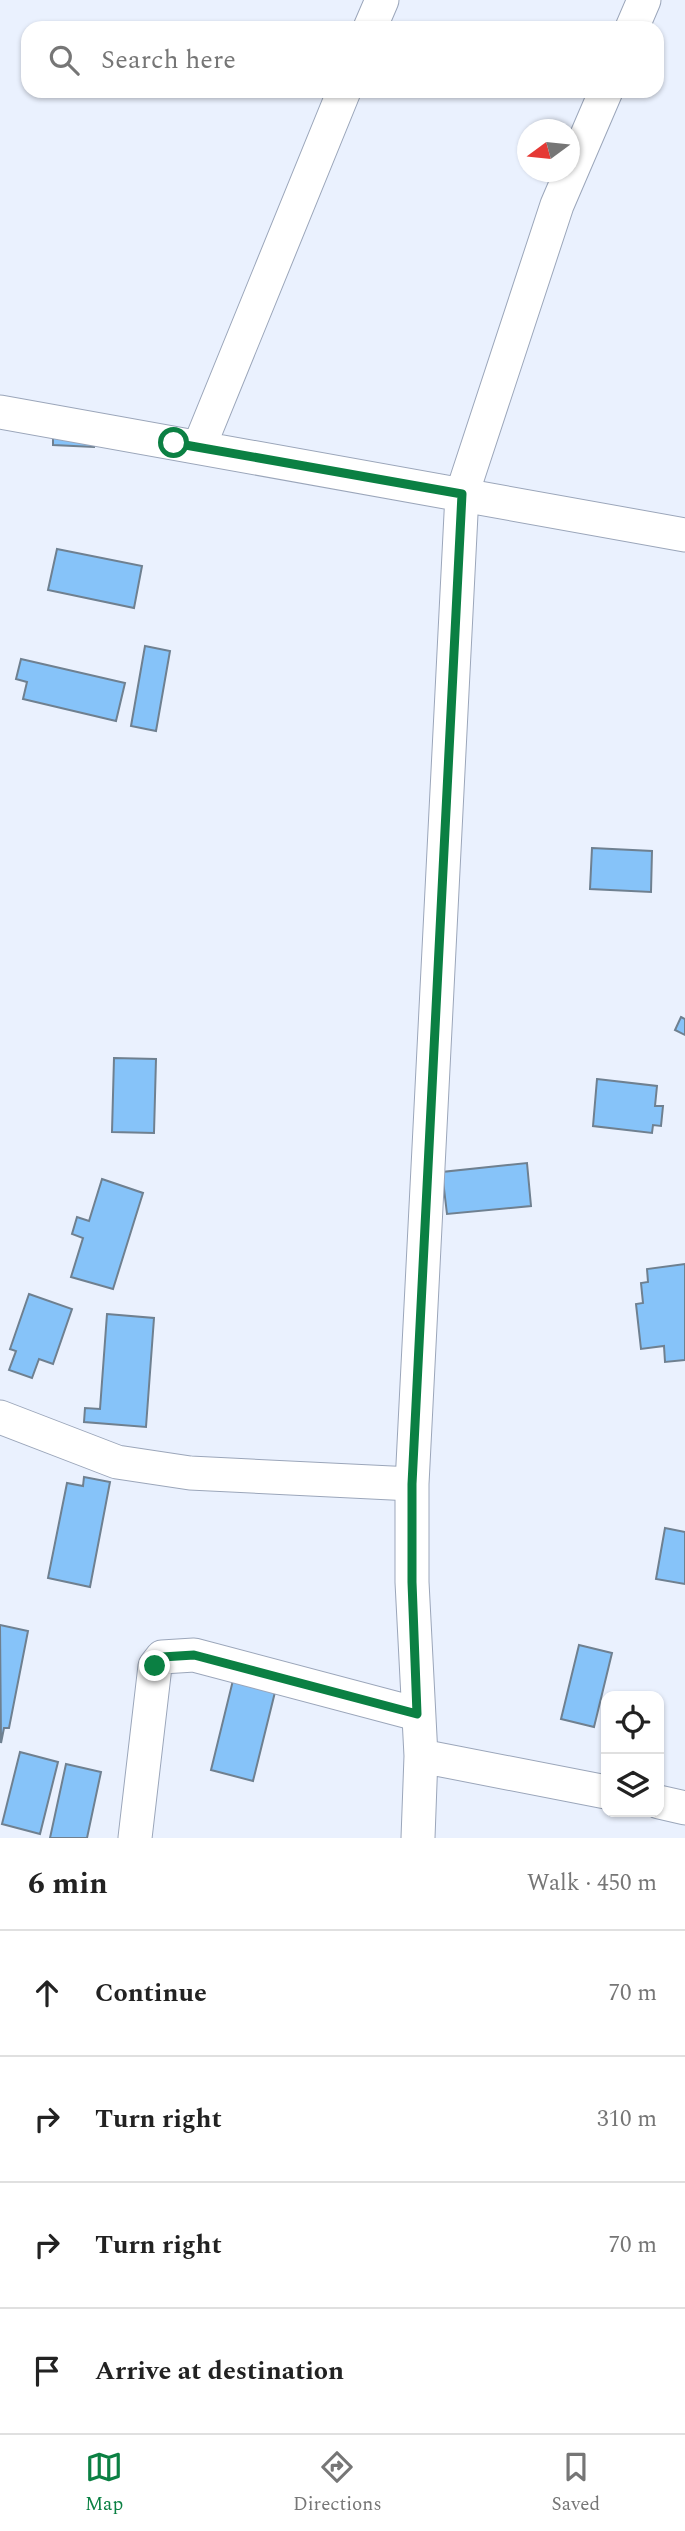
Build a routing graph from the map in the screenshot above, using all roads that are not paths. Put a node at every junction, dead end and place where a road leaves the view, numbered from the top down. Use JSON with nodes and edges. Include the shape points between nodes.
{"nodes":[{"id":1,"x":382,"y":0,"type":"edge"},
{"id":2,"x":644,"y":0,"type":"edge"},
{"id":3,"x":373,"y":21,"type":"edge"},
{"id":4,"x":635,"y":21,"type":"edge"},
{"id":5,"x":341,"y":98,"type":"edge"},
{"id":6,"x":603,"y":98,"type":"edge"},
{"id":7,"x":0,"y":412,"type":"edge"},
{"id":8,"x":198,"y":447,"type":"junction"},
{"id":9,"x":462,"y":494,"type":"junction"},
{"id":10,"x":685,"y":536,"type":"edge"},
{"id":11,"x":0,"y":1417,"type":"edge"},
{"id":12,"x":412,"y":1484,"type":"junction"},
{"id":13,"x":417,"y":1714,"type":"junction"},
{"id":14,"x":421,"y":1756,"type":"junction"},
{"id":15,"x":601,"y":1791,"type":"edge"},
{"id":16,"x":664,"y":1803,"type":"edge"},
{"id":17,"x":685,"y":1808,"type":"edge"},
{"id":18,"x":135,"y":1838,"type":"edge"},
{"id":19,"x":418,"y":1838,"type":"edge"}],
"edges":[{"from":1,"to":3,"type":"street"},
{"from":2,"to":4,"type":"street"},
{"from":5,"to":8,"type":"street"},
{"from":6,"to":9,"type":"street","via":[[557,205]]},
{"from":7,"to":8,"type":"street"},
{"from":8,"to":9,"type":"street"},
{"from":9,"to":10,"type":"street"},
{"from":9,"to":12,"type":"street"},
{"from":11,"to":12,"type":"street","via":[[117,1462],[190,1473]]},
{"from":12,"to":13,"type":"street"},
{"from":13,"to":14,"type":"street"},
{"from":13,"to":18,"type":"street","via":[[194,1655],[162,1657],[155,1666]]},
{"from":14,"to":15,"type":"street"},
{"from":14,"to":19,"type":"street"},
{"from":16,"to":17,"type":"street"}]}
